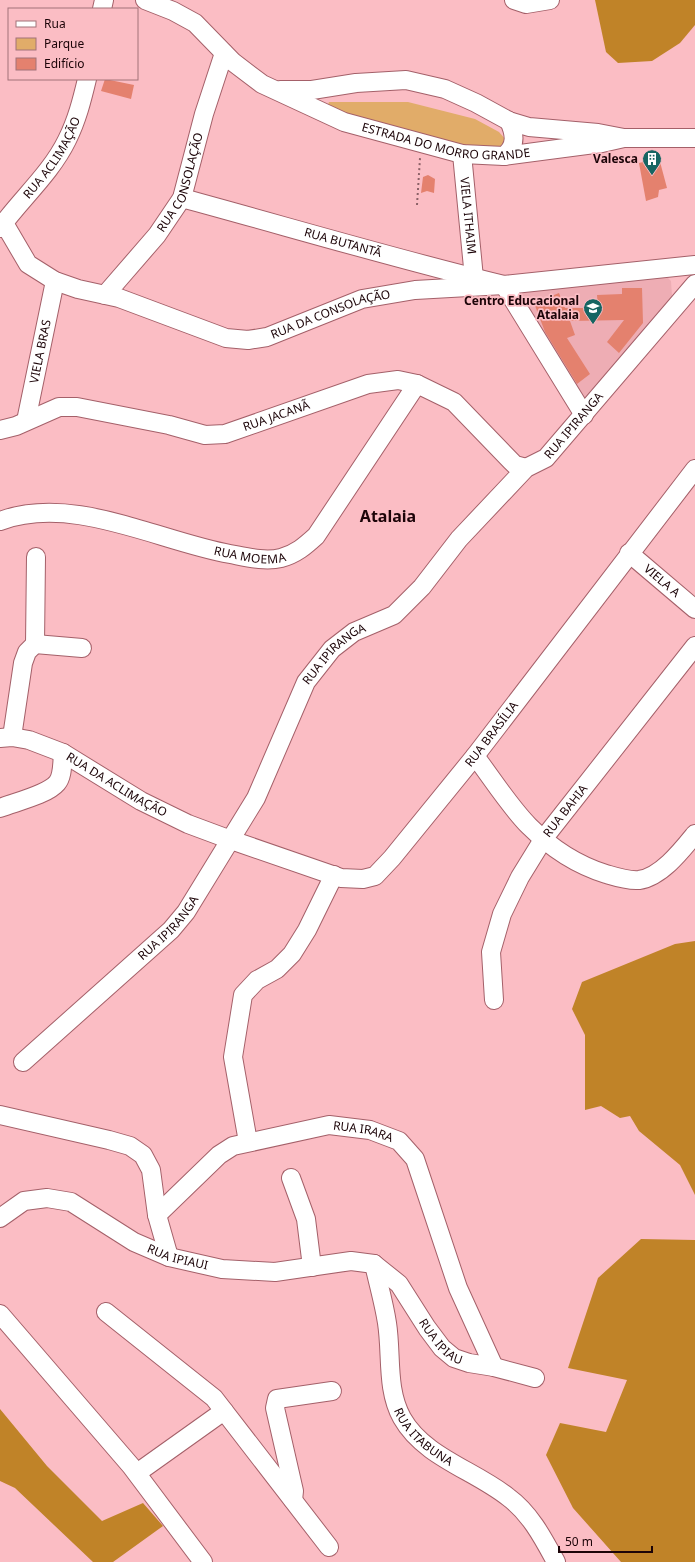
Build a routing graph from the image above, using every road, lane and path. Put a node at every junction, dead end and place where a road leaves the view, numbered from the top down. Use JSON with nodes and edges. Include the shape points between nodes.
{"nodes":[{"id":1,"x":145,"y":0,"type":"edge"},
{"id":2,"x":514,"y":0,"type":"edge"},
{"id":3,"x":550,"y":0,"type":"edge"},
{"id":4,"x":224,"y":52,"type":"junction"},
{"id":5,"x":87,"y":80,"type":"edge"},
{"id":6,"x":275,"y":90,"type":"junction"},
{"id":7,"x":508,"y":121,"type":"junction"},
{"id":8,"x":624,"y":138,"type":"junction"},
{"id":9,"x":695,"y":138,"type":"edge"},
{"id":10,"x":421,"y":143,"type":"junction"},
{"id":11,"x":462,"y":154,"type":"junction"},
{"id":12,"x":504,"y":156,"type":"junction"},
{"id":13,"x":182,"y":198,"type":"junction"},
{"id":14,"x":417,"y":204,"type":"dead end"},
{"id":15,"x":2,"y":226,"type":"edge"},
{"id":16,"x":695,"y":265,"type":"edge"},
{"id":17,"x":474,"y":278,"type":"junction"},
{"id":18,"x":55,"y":281,"type":"junction"},
{"id":19,"x":695,"y":284,"type":"edge"},
{"id":20,"x":504,"y":285,"type":"junction"},
{"id":21,"x":105,"y":295,"type":"junction"},
{"id":22,"x":417,"y":384,"type":"junction"},
{"id":23,"x":584,"y":415,"type":"junction"},
{"id":24,"x":26,"y":421,"type":"junction"},
{"id":25,"x":0,"y":430,"type":"edge"},
{"id":26,"x":526,"y":468,"type":"junction"},
{"id":27,"x":695,"y":469,"type":"edge"},
{"id":28,"x":0,"y":522,"type":"edge"},
{"id":29,"x":629,"y":553,"type":"junction"},
{"id":30,"x":36,"y":557,"type":"dead end"},
{"id":31,"x":695,"y":609,"type":"edge"},
{"id":32,"x":35,"y":644,"type":"junction"},
{"id":33,"x":695,"y":646,"type":"edge"},
{"id":34,"x":82,"y":648,"type":"dead end"},
{"id":35,"x":6,"y":738,"type":"edge"},
{"id":36,"x":63,"y":753,"type":"junction"},
{"id":37,"x":475,"y":756,"type":"junction"},
{"id":38,"x":0,"y":808,"type":"edge"},
{"id":39,"x":695,"y":834,"type":"edge"},
{"id":40,"x":544,"y":838,"type":"junction"},
{"id":41,"x":231,"y":840,"type":"junction"},
{"id":42,"x":334,"y":876,"type":"junction"},
{"id":43,"x":494,"y":1000,"type":"dead end"},
{"id":44,"x":23,"y":1062,"type":"dead end"},
{"id":45,"x":8,"y":1117,"type":"edge"},
{"id":46,"x":248,"y":1142,"type":"junction"},
{"id":47,"x":291,"y":1178,"type":"dead end"},
{"id":48,"x":157,"y":1215,"type":"junction"},
{"id":49,"x":0,"y":1218,"type":"edge"},
{"id":50,"x":170,"y":1257,"type":"junction"},
{"id":51,"x":374,"y":1264,"type":"junction"},
{"id":52,"x":312,"y":1267,"type":"junction"},
{"id":53,"x":106,"y":1312,"type":"dead end"},
{"id":54,"x":0,"y":1314,"type":"edge"},
{"id":55,"x":494,"y":1367,"type":"junction"},
{"id":56,"x":534,"y":1378,"type":"dead end"},
{"id":57,"x":332,"y":1391,"type":"dead end"},
{"id":58,"x":224,"y":1411,"type":"junction"},
{"id":59,"x":137,"y":1474,"type":"junction"},
{"id":60,"x":293,"y":1500,"type":"junction"},
{"id":61,"x":329,"y":1547,"type":"dead end"},
{"id":62,"x":203,"y":1562,"type":"edge"},
{"id":63,"x":556,"y":1562,"type":"edge"}],
"edges":[{"from":1,"to":4,"type":"street","name":"ESTRADA DO MORRO GRANDE","via":[[195,23]]},
{"from":2,"to":3,"type":"street","via":[[526,4]]},
{"from":4,"to":6,"type":"street","name":"ESTRADA DO MORRO GRANDE","via":[[262,84]]},
{"from":4,"to":13,"type":"street","name":"RUA CONSOLAÇÃO","via":[[204,114]]},
{"from":5,"to":15,"type":"street","name":"RUA ACLIMAÇÃO","via":[[81,107],[66,142]]},
{"from":6,"to":7,"type":"street","name":"ESTRADA DO MORRO GRANDE","via":[[312,90],[356,83],[406,80],[445,89]]},
{"from":6,"to":10,"type":"street","name":"ESTRADA DO MORRO GRANDE","via":[[344,122]]},
{"from":7,"to":8,"type":"street","name":"ESTRADA DO MORRO GRANDE","via":[[530,127]]},
{"from":7,"to":12,"type":"street","via":[[514,131],[514,144]]},
{"from":8,"to":9,"type":"street","name":"ESTRADA DO MORRO GRANDE"},
{"from":8,"to":12,"type":"street","name":"ESTRADA DO MORRO GRANDE"},
{"from":10,"to":11,"type":"street","name":"ESTRADA DO MORRO GRANDE"},
{"from":10,"to":14,"type":"path"},
{"from":11,"to":12,"type":"street","name":"ESTRADA DO MORRO GRANDE"},
{"from":11,"to":17,"type":"street","name":"VIELA ITHAIM"},
{"from":13,"to":17,"type":"street","name":"RUA BUTANTÃ"},
{"from":13,"to":21,"type":"street","name":"RUA CONSOLAÇÃO","via":[[157,235]]},
{"from":15,"to":18,"type":"street","name":"RUA DA CONSOLAÇÃO","via":[[28,264]]},
{"from":16,"to":20,"type":"street","name":"RUA DA CONSOLAÇÃO"},
{"from":17,"to":20,"type":"street","name":"RUA BUTANTÃ"},
{"from":18,"to":21,"type":"street","name":"RUA DA CONSOLAÇÃO"},
{"from":18,"to":24,"type":"street","name":"VIELA BRAS"},
{"from":19,"to":23,"type":"street","name":"RUA IPIRANGA"},
{"from":20,"to":21,"type":"street","name":"RUA DA CONSOLAÇÃO","via":[[415,290],[362,299],[267,337],[248,340],[226,338]]},
{"from":20,"to":23,"type":"street"},
{"from":22,"to":24,"type":"street","name":"RUA JACANÃ","via":[[398,380],[368,384],[225,434],[205,435],[169,425],[77,407],[59,407]]},
{"from":22,"to":26,"type":"street","name":"RUA JACANÃ","via":[[454,402],[515,465]]},
{"from":22,"to":28,"type":"street","name":"RUA MOEMA","via":[[316,536],[299,551],[280,558],[254,558],[206,550],[100,518],[56,514],[16,516]]},
{"from":23,"to":26,"type":"street","name":"RUA IPIRANGA","via":[[546,458]]},
{"from":24,"to":25,"type":"street","name":"RUA JACANÃ"},
{"from":26,"to":41,"type":"street","name":"RUA IPIRANGA","via":[[458,539],[422,587],[394,614],[354,632],[332,649],[306,682],[256,798]]},
{"from":27,"to":29,"type":"street","name":"RUA BRASÍLIA"},
{"from":29,"to":31,"type":"street","name":"VIELA A"},
{"from":29,"to":37,"type":"street","name":"RUA BRASÍLIA"},
{"from":30,"to":32,"type":"street"},
{"from":32,"to":34,"type":"street"},
{"from":32,"to":35,"type":"street","via":[[27,652],[23,663]]},
{"from":33,"to":40,"type":"street","name":"RUA BAHIA"},
{"from":35,"to":36,"type":"street","name":"RUA DA ACLIMAÇÃO","via":[[29,740]]},
{"from":36,"to":38,"type":"street","via":[[61,773],[53,787]]},
{"from":36,"to":41,"type":"street","name":"RUA DA ACLIMAÇÃO","via":[[141,801],[188,824]]},
{"from":37,"to":40,"type":"street","via":[[529,826]]},
{"from":37,"to":42,"type":"street","name":"RUA BRASÍLIA","via":[[375,876],[363,879]]},
{"from":39,"to":40,"type":"street","via":[[677,856],[653,875],[639,880],[622,879],[576,862]]},
{"from":40,"to":43,"type":"street","name":"RUA BAHIA","via":[[520,877],[502,914],[491,952]]},
{"from":41,"to":42,"type":"street","name":"RUA BRASÍLIA"},
{"from":41,"to":44,"type":"street","name":"RUA IPIRANGA","via":[[186,912],[171,930]]},
{"from":42,"to":46,"type":"street","via":[[312,922],[292,954],[278,969],[256,980],[243,995],[233,1057]]},
{"from":45,"to":48,"type":"street","via":[[130,1146],[143,1154],[149,1163]]},
{"from":46,"to":48,"type":"street","name":"RUA IRARA","via":[[233,1146],[219,1154]]},
{"from":46,"to":55,"type":"street","name":"RUA IRARA","via":[[329,1125],[370,1130],[399,1141],[415,1159],[458,1288]]},
{"from":47,"to":52,"type":"street","via":[[306,1219]]},
{"from":48,"to":50,"type":"street"},
{"from":49,"to":50,"type":"street","name":"RUA IPIAUI","via":[[24,1201],[47,1198],[71,1202],[134,1242]]},
{"from":50,"to":52,"type":"street","name":"RUA IPIAUI","via":[[222,1269],[275,1272]]},
{"from":51,"to":52,"type":"street","name":"RUA IPIAUI","via":[[351,1261]]},
{"from":51,"to":55,"type":"street","name":"RUA IPIAU","via":[[400,1284],[427,1328],[448,1353],[469,1363]]},
{"from":51,"to":63,"type":"street","name":"RUA ITABUNA","via":[[388,1323],[392,1396],[402,1418],[414,1435],[433,1450],[509,1497],[537,1528]]},
{"from":53,"to":58,"type":"street","via":[[214,1398]]},
{"from":54,"to":59,"type":"street"},
{"from":55,"to":56,"type":"street","name":"RUA IPIAU"},
{"from":57,"to":60,"type":"street","via":[[277,1399],[274,1408],[294,1491]]},
{"from":58,"to":59,"type":"street"},
{"from":58,"to":60,"type":"street"},
{"from":59,"to":62,"type":"street"},
{"from":60,"to":61,"type":"street"}]}
